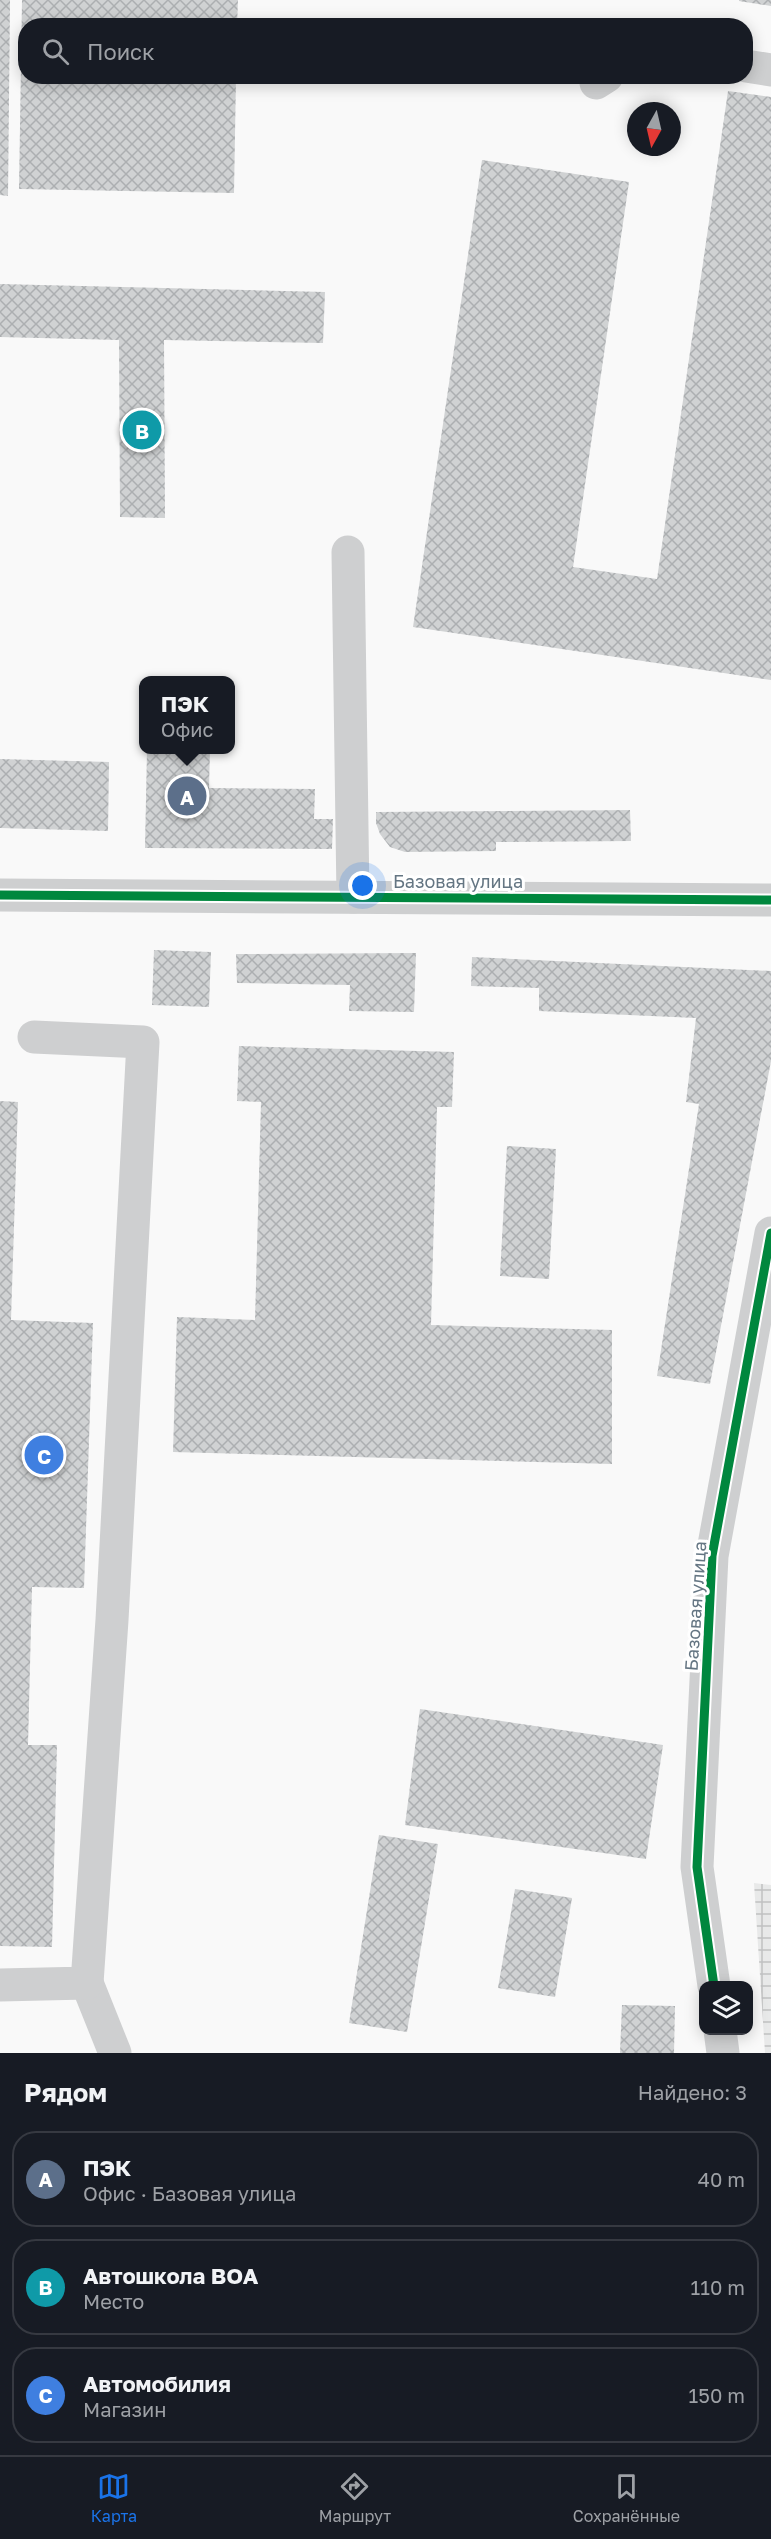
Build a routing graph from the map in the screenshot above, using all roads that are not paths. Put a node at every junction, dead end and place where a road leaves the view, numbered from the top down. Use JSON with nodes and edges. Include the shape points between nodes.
{"nodes":[{"id":1,"x":753,"y":67,"type":"edge"},
{"id":2,"x":771,"y":70,"type":"edge"},
{"id":3,"x":348,"y":552,"type":"dead end"},
{"id":4,"x":0,"y":895,"type":"edge"},
{"id":5,"x":353,"y":897,"type":"junction"},
{"id":6,"x":771,"y":900,"type":"edge"},
{"id":7,"x":34,"y":1037,"type":"dead end"},
{"id":8,"x":771,"y":1233,"type":"edge"},
{"id":9,"x":713,"y":1981,"type":"edge"},
{"id":10,"x":87,"y":1983,"type":"junction"},
{"id":11,"x":0,"y":1985,"type":"edge"},
{"id":12,"x":721,"y":2035,"type":"edge"},
{"id":13,"x":115,"y":2053,"type":"edge"},
{"id":14,"x":723,"y":2053,"type":"edge"}],
"edges":[{"from":1,"to":2,"type":"street"},
{"from":3,"to":5,"type":"street"},
{"from":4,"to":5,"type":"street","name":"Базовая улица"},
{"from":5,"to":6,"type":"street","name":"Базовая улица"},
{"from":7,"to":10,"type":"street","via":[[143,1042],[112,1620]]},
{"from":8,"to":9,"type":"street","name":"Базовая улица","via":[[712,1556],[697,1867]]},
{"from":10,"to":11,"type":"street"},
{"from":10,"to":13,"type":"street"},
{"from":12,"to":14,"type":"street"}]}
